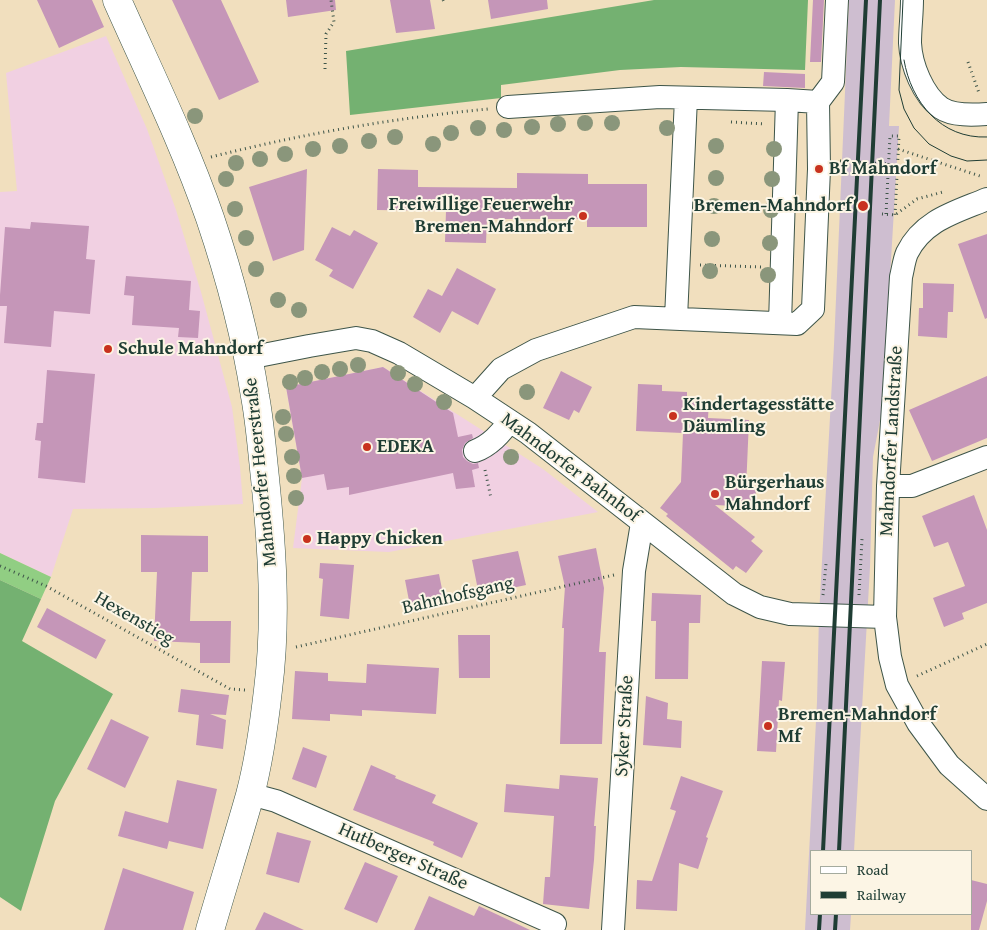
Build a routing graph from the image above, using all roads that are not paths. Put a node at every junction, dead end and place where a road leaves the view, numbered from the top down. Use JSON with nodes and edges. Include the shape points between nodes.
{"nodes":[{"id":1,"x":117,"y":0,"type":"edge"},
{"id":2,"x":837,"y":0,"type":"edge"},
{"id":3,"x":912,"y":0,"type":"edge"},
{"id":4,"x":686,"y":98,"type":"junction"},
{"id":5,"x":787,"y":100,"type":"junction"},
{"id":6,"x":818,"y":102,"type":"junction"},
{"id":7,"x":508,"y":107,"type":"road end"},
{"id":8,"x":987,"y":114,"type":"edge"},
{"id":9,"x":987,"y":199,"type":"edge"},
{"id":10,"x":676,"y":318,"type":"junction"},
{"id":11,"x":780,"y":323,"type":"junction"},
{"id":12,"x":248,"y":358,"type":"junction"},
{"id":13,"x":475,"y":398,"type":"junction"},
{"id":14,"x":509,"y":420,"type":"junction"},
{"id":15,"x":478,"y":450,"type":"road end"},
{"id":16,"x":987,"y":457,"type":"edge"},
{"id":17,"x":888,"y":486,"type":"junction"},
{"id":18,"x":642,"y":523,"type":"junction"},
{"id":19,"x":886,"y":617,"type":"junction"},
{"id":20,"x":250,"y":794,"type":"junction"},
{"id":21,"x":987,"y":799,"type":"edge"},
{"id":22,"x":555,"y":924,"type":"dead end"},
{"id":23,"x":210,"y":930,"type":"edge"},
{"id":24,"x":613,"y":930,"type":"edge"}],
"edges":[{"from":1,"to":12,"type":"main road","name":"Mahndorfer Heerstraße","via":[[189,161],[211,220]]},
{"from":2,"to":6,"type":"street","via":[[833,82]]},
{"from":3,"to":8,"type":"street","via":[[912,58],[926,92],[942,108],[957,113]]},
{"from":4,"to":5,"type":"street"},
{"from":4,"to":7,"type":"street"},
{"from":4,"to":10,"type":"street"},
{"from":5,"to":6,"type":"street"},
{"from":5,"to":11,"type":"street"},
{"from":6,"to":11,"type":"street","via":[[819,169],[813,308],[798,324]]},
{"from":9,"to":17,"type":"street","name":"Mahndorfer Landstraße","via":[[939,218],[918,236],[907,254],[901,276],[897,324]]},
{"from":10,"to":11,"type":"street"},
{"from":10,"to":13,"type":"street","via":[[634,317],[536,350],[501,369]]},
{"from":12,"to":13,"type":"street","name":"Mahndorfer Bahnhof","via":[[356,338],[399,353]]},
{"from":12,"to":20,"type":"main road","name":"Mahndorfer Heerstraße","via":[[269,514],[274,612],[268,690]]},
{"from":13,"to":14,"type":"street","name":"Mahndorfer Bahnhof"},
{"from":14,"to":15,"type":"street","via":[[503,431]]},
{"from":14,"to":18,"type":"street","name":"Mahndorfer Bahnhof"},
{"from":16,"to":17,"type":"street","via":[[912,486]]},
{"from":17,"to":19,"type":"street","name":"Mahndorfer Landstraße"},
{"from":18,"to":19,"type":"street","name":"Mahndorfer Bahnhof","via":[[734,594],[760,607],[790,614]]},
{"from":18,"to":24,"type":"street","name":"Syker Straße","via":[[634,571]]},
{"from":19,"to":21,"type":"street","name":"Mahndorfer Landstraße","via":[[897,685],[918,723],[950,765]]},
{"from":20,"to":22,"type":"street","name":"Hutberger Straße","via":[[276,801]]},
{"from":20,"to":23,"type":"main road","name":"Mahndorfer Heerstraße"}]}
